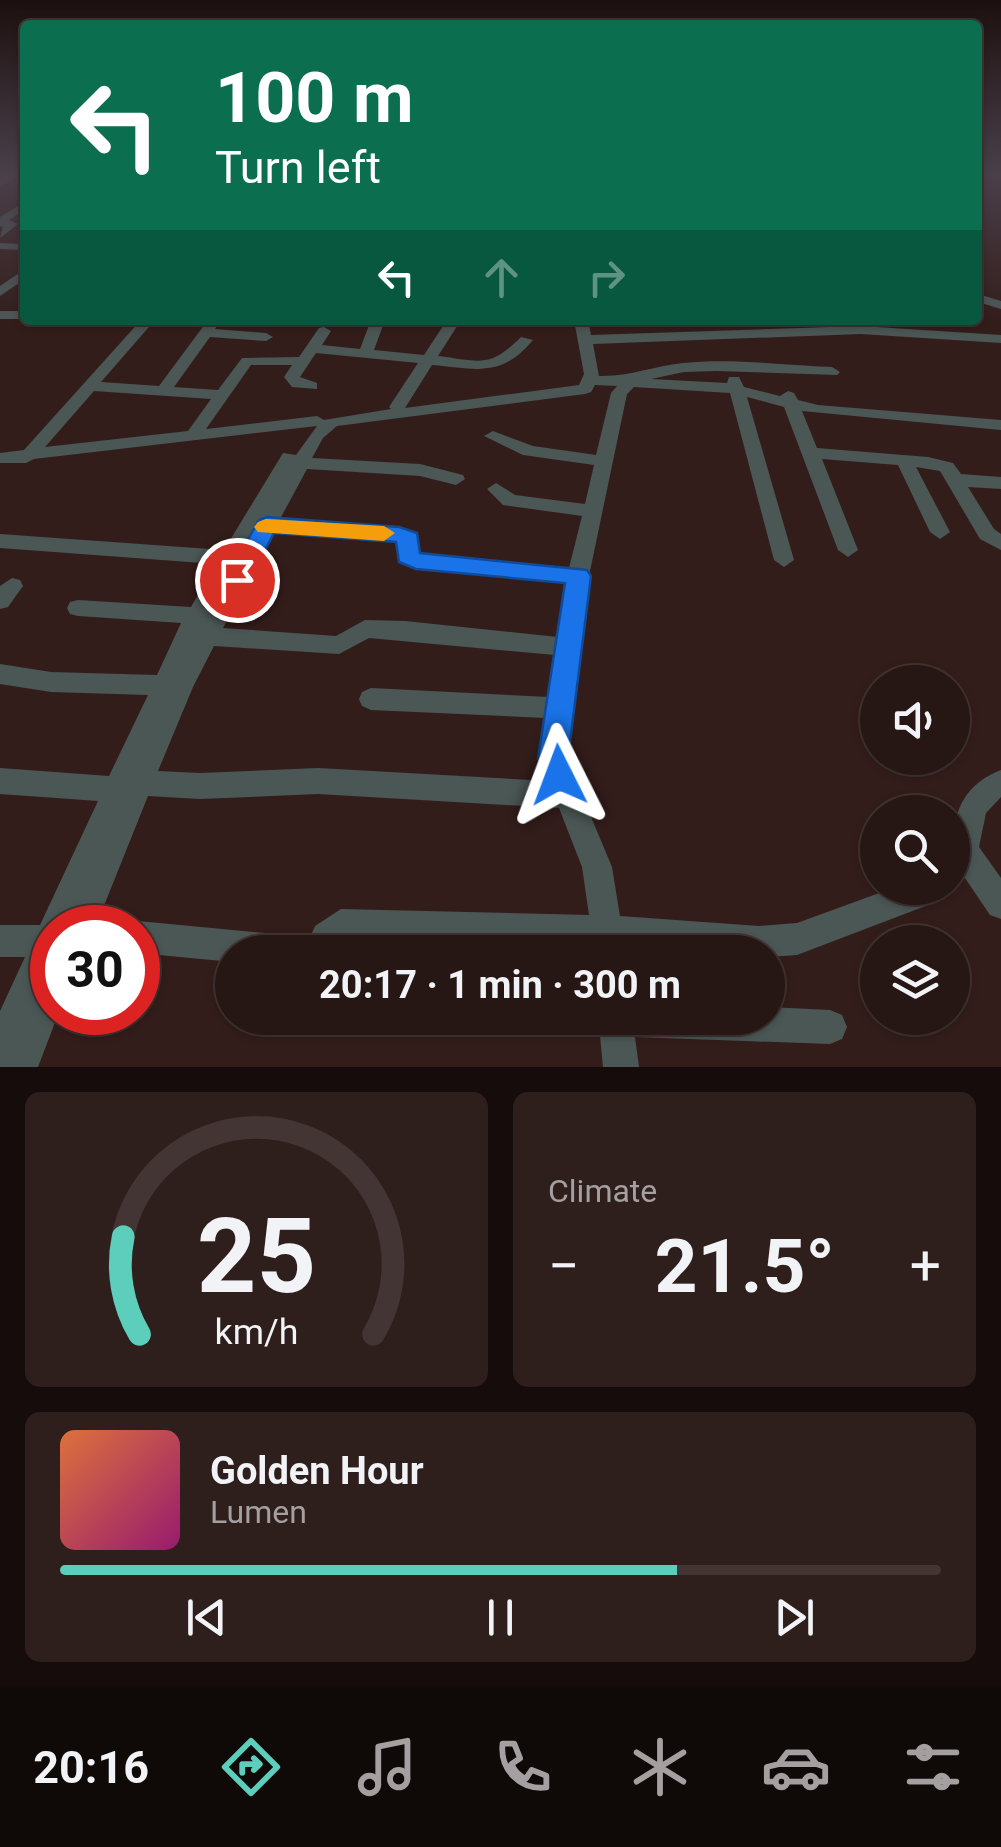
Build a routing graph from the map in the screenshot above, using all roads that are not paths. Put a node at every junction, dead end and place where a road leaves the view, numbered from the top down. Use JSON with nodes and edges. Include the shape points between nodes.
{"nodes":[{"id":1,"x":9,"y":224,"type":"edge"},
{"id":2,"x":0,"y":235,"type":"edge"},
{"id":3,"x":144,"y":325,"type":"edge"},
{"id":4,"x":376,"y":325,"type":"edge"},
{"id":5,"x":450,"y":325,"type":"edge"},
{"id":6,"x":582,"y":325,"type":"edge"},
{"id":7,"x":883,"y":325,"type":"edge"},
{"id":8,"x":211,"y":326,"type":"edge"},
{"id":9,"x":714,"y":326,"type":"edge"},
{"id":10,"x":324,"y":332,"type":"dead end"},
{"id":11,"x":666,"y":336,"type":"junction"},
{"id":12,"x":266,"y":337,"type":"dead end"},
{"id":13,"x":1001,"y":339,"type":"edge"},
{"id":14,"x":526,"y":340,"type":"dead end"},
{"id":15,"x":585,"y":340,"type":"junction"},
{"id":16,"x":306,"y":354,"type":"junction"},
{"id":17,"x":365,"y":354,"type":"junction"},
{"id":18,"x":426,"y":360,"type":"junction"},
{"id":19,"x":678,"y":366,"type":"junction"},
{"id":20,"x":778,"y":370,"type":"junction"},
{"id":21,"x":832,"y":372,"type":"dead end"},
{"id":22,"x":727,"y":375,"type":"junction"},
{"id":23,"x":588,"y":384,"type":"junction"},
{"id":24,"x":89,"y":386,"type":"junction"},
{"id":25,"x":311,"y":386,"type":"dead end"},
{"id":26,"x":622,"y":387,"type":"junction"},
{"id":27,"x":163,"y":391,"type":"junction"},
{"id":28,"x":221,"y":395,"type":"junction"},
{"id":29,"x":791,"y":405,"type":"junction"},
{"id":30,"x":396,"y":408,"type":"junction"},
{"id":31,"x":317,"y":421,"type":"junction"},
{"id":32,"x":1001,"y":425,"type":"edge"},
{"id":33,"x":493,"y":436,"type":"dead end"},
{"id":34,"x":192,"y":437,"type":"junction"},
{"id":35,"x":810,"y":453,"type":"junction"},
{"id":36,"x":0,"y":458,"type":"edge"},
{"id":37,"x":26,"y":458,"type":"junction"},
{"id":38,"x":904,"y":460,"type":"junction"},
{"id":39,"x":604,"y":461,"type":"junction"},
{"id":40,"x":300,"y":462,"type":"junction"},
{"id":41,"x":456,"y":479,"type":"dead end"},
{"id":42,"x":957,"y":480,"type":"junction"},
{"id":43,"x":1001,"y":483,"type":"edge"},
{"id":44,"x":496,"y":489,"type":"dead end"},
{"id":45,"x":593,"y":510,"type":"junction"},
{"id":46,"x":267,"y":525,"type":"junction"},
{"id":47,"x":940,"y":532,"type":"dead end"},
{"id":48,"x":0,"y":541,"type":"edge"},
{"id":49,"x":1001,"y":543,"type":"edge"},
{"id":50,"x":848,"y":550,"type":"dead end"},
{"id":51,"x":228,"y":558,"type":"junction"},
{"id":52,"x":784,"y":560,"type":"dead end"},
{"id":53,"x":578,"y":576,"type":"junction"},
{"id":54,"x":78,"y":608,"type":"dead end"},
{"id":55,"x":202,"y":626,"type":"junction"},
{"id":56,"x":568,"y":648,"type":"junction"},
{"id":57,"x":0,"y":674,"type":"edge"},
{"id":58,"x":162,"y":686,"type":"junction"},
{"id":59,"x":371,"y":699,"type":"dead end"},
{"id":60,"x":558,"y":708,"type":"junction"},
{"id":61,"x":0,"y":781,"type":"edge"},
{"id":62,"x":1001,"y":783,"type":"edge"},
{"id":63,"x":128,"y":786,"type":"junction"},
{"id":64,"x":565,"y":794,"type":"junction"},
{"id":65,"x":970,"y":818,"type":"edge"},
{"id":66,"x":970,"y":874,"type":"edge"},
{"id":67,"x":1001,"y":904,"type":"edge"},
{"id":68,"x":72,"y":905,"type":"edge"},
{"id":69,"x":888,"y":905,"type":"edge"},
{"id":70,"x":328,"y":935,"type":"edge"},
{"id":71,"x":499,"y":935,"type":"edge"},
{"id":72,"x":608,"y":935,"type":"edge"},
{"id":73,"x":30,"y":936,"type":"edge"},
{"id":74,"x":160,"y":939,"type":"edge"},
{"id":75,"x":0,"y":940,"type":"edge"},
{"id":76,"x":785,"y":941,"type":"edge"},
{"id":77,"x":215,"y":944,"type":"edge"},
{"id":78,"x":30,"y":991,"type":"edge"},
{"id":79,"x":785,"y":1025,"type":"edge"},
{"id":80,"x":830,"y":1027,"type":"dead end"},
{"id":81,"x":33,"y":1035,"type":"edge"},
{"id":82,"x":618,"y":1035,"type":"edge"},
{"id":83,"x":0,"y":1052,"type":"edge"},
{"id":84,"x":20,"y":1067,"type":"edge"},
{"id":85,"x":621,"y":1067,"type":"edge"}],
"edges":[{"from":1,"to":2,"type":"street"},
{"from":3,"to":24,"type":"street"},
{"from":4,"to":17,"type":"street"},
{"from":5,"to":18,"type":"street"},
{"from":6,"to":15,"type":"street"},
{"from":7,"to":9,"type":"street"},
{"from":7,"to":13,"type":"street"},
{"from":8,"to":12,"type":"street"},
{"from":8,"to":27,"type":"street"},
{"from":9,"to":11,"type":"street"},
{"from":9,"to":22,"type":"street"},
{"from":10,"to":16,"type":"street"},
{"from":11,"to":15,"type":"street"},
{"from":11,"to":19,"type":"street"},
{"from":14,"to":18,"type":"street","via":[[488,366]]},
{"from":15,"to":23,"type":"street"},
{"from":16,"to":17,"type":"street"},
{"from":16,"to":25,"type":"street","via":[[292,377]]},
{"from":16,"to":28,"type":"street","via":[[247,361]]},
{"from":17,"to":18,"type":"street"},
{"from":18,"to":30,"type":"street"},
{"from":19,"to":22,"type":"street"},
{"from":19,"to":26,"type":"street"},
{"from":20,"to":21,"type":"street"},
{"from":20,"to":22,"type":"street"},
{"from":20,"to":29,"type":"street"},
{"from":22,"to":26,"type":"street"},
{"from":22,"to":29,"type":"street"},
{"from":22,"to":52,"type":"street"},
{"from":23,"to":26,"type":"street"},
{"from":23,"to":30,"type":"street"},
{"from":23,"to":40,"type":"street","via":[[564,395],[332,422]]},
{"from":24,"to":27,"type":"street"},
{"from":24,"to":37,"type":"street"},
{"from":26,"to":39,"type":"street"},
{"from":27,"to":28,"type":"street"},
{"from":28,"to":34,"type":"street"},
{"from":29,"to":32,"type":"street"},
{"from":29,"to":35,"type":"street"},
{"from":30,"to":31,"type":"street"},
{"from":31,"to":34,"type":"street"},
{"from":31,"to":51,"type":"street","via":[[298,440]]},
{"from":33,"to":39,"type":"street","via":[[529,451]]},
{"from":34,"to":37,"type":"street"},
{"from":35,"to":38,"type":"street"},
{"from":35,"to":50,"type":"street"},
{"from":36,"to":37,"type":"street"},
{"from":38,"to":42,"type":"street","via":[[939,464]]},
{"from":38,"to":47,"type":"street"},
{"from":39,"to":45,"type":"street"},
{"from":40,"to":41,"type":"street","via":[[420,470]]},
{"from":40,"to":46,"type":"street"},
{"from":42,"to":43,"type":"street"},
{"from":42,"to":49,"type":"street","via":[[987,534]]},
{"from":44,"to":45,"type":"street","via":[[510,501]]},
{"from":45,"to":53,"type":"street"},
{"from":46,"to":53,"type":"street","via":[[399,534],[409,538],[408,556],[416,561]]},
{"from":46,"to":55,"type":"street"},
{"from":48,"to":51,"type":"street"},
{"from":51,"to":55,"type":"street"},
{"from":53,"to":56,"type":"street"},
{"from":54,"to":55,"type":"street"},
{"from":55,"to":56,"type":"street","via":[[332,645],[365,629]]},
{"from":55,"to":58,"type":"street"},
{"from":55,"to":63,"type":"street","via":[[181,685]]},
{"from":56,"to":60,"type":"street"},
{"from":57,"to":58,"type":"street"},
{"from":58,"to":63,"type":"street"},
{"from":59,"to":60,"type":"street"},
{"from":60,"to":64,"type":"street","via":[[553,758]]},
{"from":61,"to":63,"type":"street"},
{"from":62,"to":65,"type":"street","via":[[980,796]]},
{"from":63,"to":64,"type":"street","via":[[318,780]]},
{"from":63,"to":68,"type":"street"},
{"from":64,"to":72,"type":"street","via":[[598,867]]},
{"from":66,"to":67,"type":"street"},
{"from":69,"to":76,"type":"street"},
{"from":70,"to":71,"type":"street","via":[[341,925]]},
{"from":73,"to":75,"type":"street"},
{"from":74,"to":77,"type":"street"},
{"from":78,"to":83,"type":"street"},
{"from":79,"to":80,"type":"street"},
{"from":81,"to":84,"type":"street"},
{"from":82,"to":85,"type":"street"}]}
